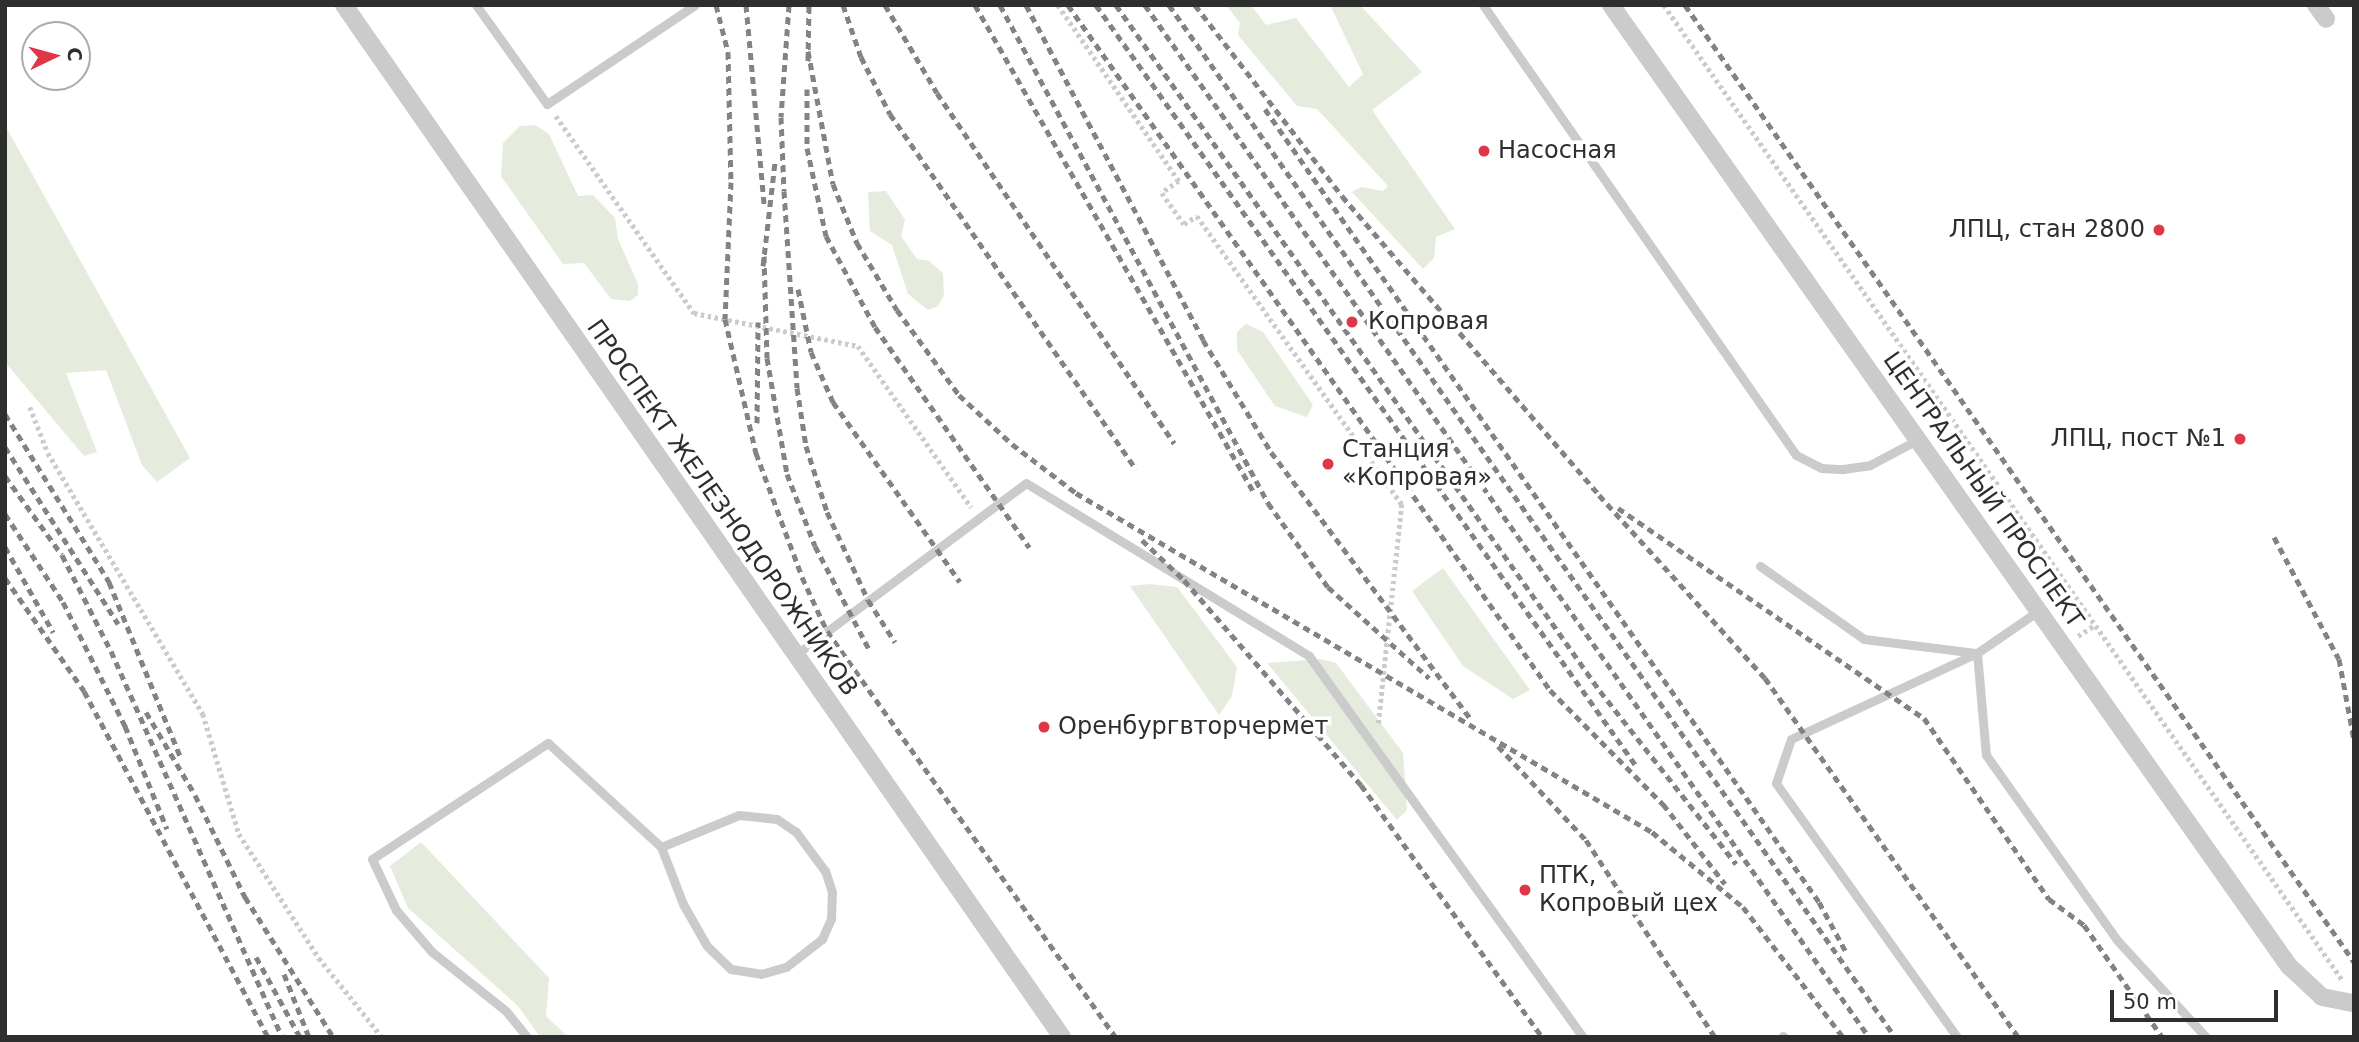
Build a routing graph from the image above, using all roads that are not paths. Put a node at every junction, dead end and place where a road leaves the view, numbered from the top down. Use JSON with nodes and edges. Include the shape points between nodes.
{"nodes":[{"id":1,"x":344,"y":5,"type":"edge"},
{"id":2,"x":476,"y":5,"type":"edge"},
{"id":3,"x":695,"y":5,"type":"edge"},
{"id":4,"x":1483,"y":5,"type":"edge"},
{"id":5,"x":1611,"y":5,"type":"edge"},
{"id":6,"x":1917,"y":440,"type":"junction"},
{"id":7,"x":1760,"y":566,"type":"dead end"},
{"id":8,"x":2038,"y":611,"type":"junction"},
{"id":9,"x":1977,"y":653,"type":"junction"},
{"id":10,"x":794,"y":656,"type":"junction"},
{"id":11,"x":662,"y":847,"type":"junction"},
{"id":12,"x":2351,"y":995,"type":"edge"},
{"id":13,"x":527,"y":1037,"type":"edge"},
{"id":14,"x":1062,"y":1037,"type":"edge"},
{"id":15,"x":1583,"y":1037,"type":"edge"},
{"id":16,"x":1957,"y":1037,"type":"edge"},
{"id":17,"x":2206,"y":1037,"type":"edge"}],
"edges":[{"from":1,"to":10,"type":"street","name":"ПРОСПЕКТ ЖЕЛЕЗНОДОРОЖНИКОВ"},
{"from":2,"to":3,"type":"lane","via":[[547,104]]},
{"from":4,"to":6,"type":"lane","via":[[1796,455],[1821,468],[1843,469],[1870,465]]},
{"from":5,"to":6,"type":"street","name":"ЦЕНТРАЛЬНЫЙ ПРОСПЕКТ"},
{"from":6,"to":8,"type":"street","name":"ЦЕНТРАЛЬНЫЙ ПРОСПЕКТ"},
{"from":7,"to":9,"type":"lane","via":[[1864,639]]},
{"from":8,"to":9,"type":"lane"},
{"from":8,"to":12,"type":"street","name":"ЦЕНТРАЛЬНЫЙ ПРОСПЕКТ","via":[[2289,966],[2322,997]]},
{"from":9,"to":16,"type":"lane","via":[[1791,739],[1776,783]]},
{"from":9,"to":17,"type":"lane","via":[[1986,755],[2117,940]]},
{"from":10,"to":14,"type":"street","name":"ПРОСПЕКТ ЖЕЛЕЗНОДОРОЖНИКОВ"},
{"from":10,"to":15,"type":"lane","via":[[1026,483],[1308,656]]},
{"from":11,"to":11,"type":"lane","via":[[683,904],[707,946],[731,969],[761,974],[786,967],[821,939],[831,919],[832,892],[825,871],[796,832],[778,819],[739,815]]},
{"from":11,"to":13,"type":"lane","via":[[548,743],[373,859],[396,910],[423,942],[506,1011]]}]}
